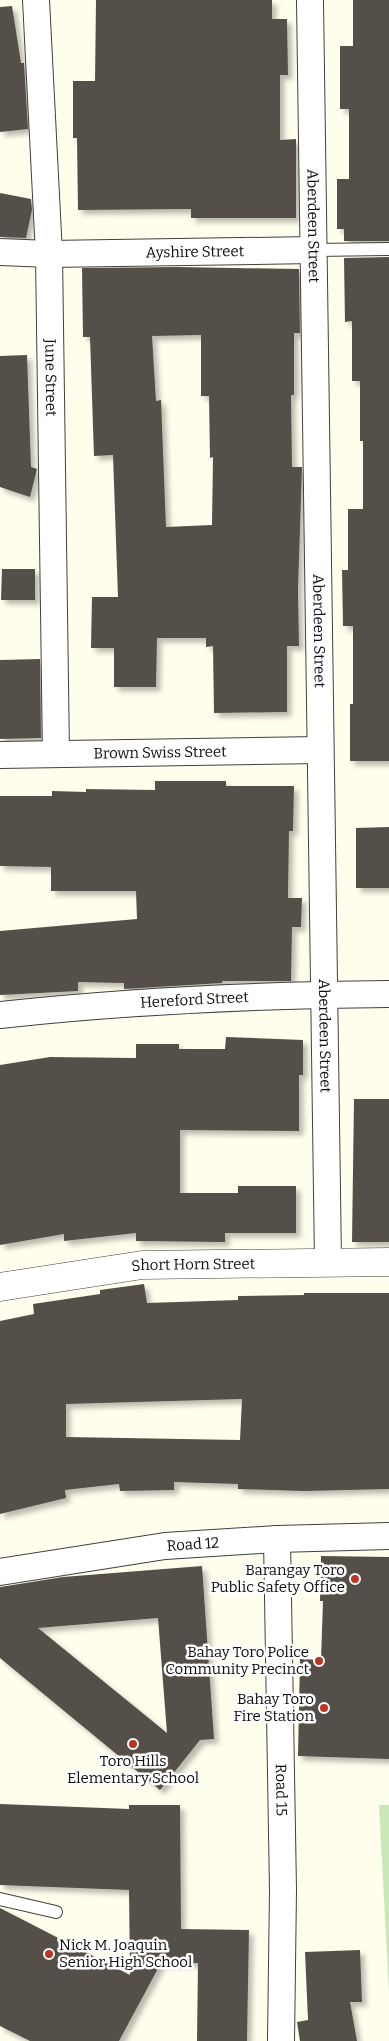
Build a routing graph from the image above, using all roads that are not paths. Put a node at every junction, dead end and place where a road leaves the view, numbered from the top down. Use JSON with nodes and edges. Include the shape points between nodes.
{"nodes":[{"id":1,"x":36,"y":0,"type":"edge"},
{"id":2,"x":310,"y":0,"type":"edge"},
{"id":3,"x":389,"y":249,"type":"edge"},
{"id":4,"x":314,"y":250,"type":"junction"},
{"id":5,"x":0,"y":252,"type":"edge"},
{"id":6,"x":49,"y":254,"type":"junction"},
{"id":7,"x":320,"y":750,"type":"junction"},
{"id":8,"x":56,"y":754,"type":"junction"},
{"id":9,"x":0,"y":755,"type":"edge"},
{"id":10,"x":324,"y":994,"type":"junction"},
{"id":11,"x":389,"y":994,"type":"edge"},
{"id":12,"x":0,"y":1015,"type":"edge"},
{"id":13,"x":328,"y":1262,"type":"junction"},
{"id":14,"x":389,"y":1262,"type":"edge"},
{"id":15,"x":0,"y":1287,"type":"edge"},
{"id":16,"x":389,"y":1536,"type":"edge"},
{"id":17,"x":277,"y":1539,"type":"junction"},
{"id":18,"x":0,"y":1572,"type":"edge"},
{"id":19,"x":0,"y":1899,"type":"edge"},
{"id":20,"x":56,"y":1912,"type":"dead end"},
{"id":21,"x":281,"y":2041,"type":"edge"}],
"edges":[{"from":1,"to":6,"type":"street","name":"June Street"},
{"from":2,"to":4,"type":"street","name":"Aberdeen Street"},
{"from":3,"to":4,"type":"lane","name":"Ayshire Street"},
{"from":4,"to":6,"type":"street","name":"Ayshire Street"},
{"from":4,"to":7,"type":"street","name":"Aberdeen Street"},
{"from":5,"to":6,"type":"street","name":"Ayshire Street"},
{"from":6,"to":8,"type":"street","name":"June Street"},
{"from":7,"to":8,"type":"street","name":"Brown Swiss Street"},
{"from":7,"to":10,"type":"street","name":"Aberdeen Street"},
{"from":8,"to":9,"type":"street","name":"Brown Swiss Street"},
{"from":10,"to":11,"type":"street","name":"Hereford Street"},
{"from":10,"to":12,"type":"street","name":"Hereford Street","via":[[102,1004]]},
{"from":10,"to":13,"type":"street","name":"Aberdeen Street"},
{"from":13,"to":14,"type":"street","name":"Short Horn Street"},
{"from":13,"to":15,"type":"street","name":"Short Horn Street","via":[[142,1265]]},
{"from":16,"to":17,"type":"street","name":"Road 12"},
{"from":17,"to":18,"type":"street","name":"Road 12","via":[[146,1548]]},
{"from":17,"to":21,"type":"street","name":"Road 15","via":[[283,1890]]},
{"from":19,"to":20,"type":"lane"}]}
